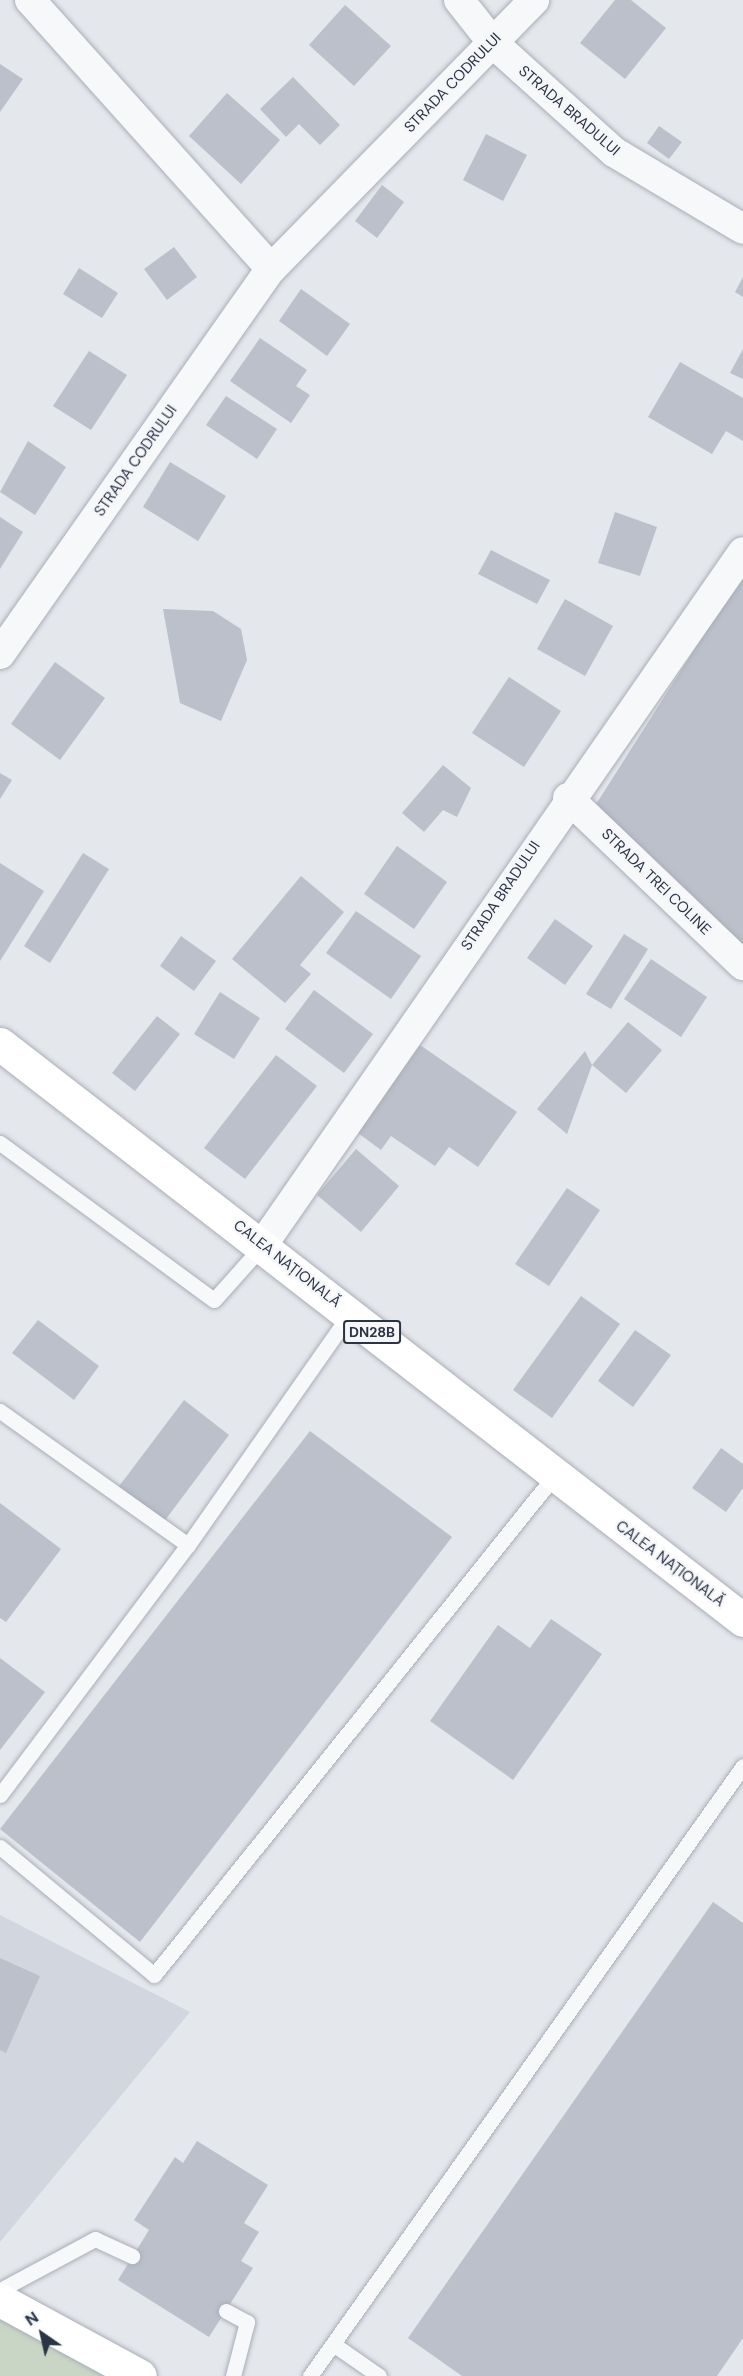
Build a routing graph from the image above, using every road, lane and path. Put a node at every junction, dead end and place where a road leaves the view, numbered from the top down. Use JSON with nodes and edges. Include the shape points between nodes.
{"nodes":[{"id":1,"x":30,"y":0,"type":"edge"},
{"id":2,"x":459,"y":0,"type":"edge"},
{"id":3,"x":534,"y":0,"type":"edge"},
{"id":4,"x":493,"y":43,"type":"junction"},
{"id":5,"x":743,"y":229,"type":"edge"},
{"id":6,"x":271,"y":269,"type":"junction"},
{"id":7,"x":743,"y":552,"type":"edge"},
{"id":8,"x":0,"y":654,"type":"edge"},
{"id":9,"x":568,"y":798,"type":"junction"},
{"id":10,"x":743,"y":965,"type":"edge"},
{"id":11,"x":0,"y":1044,"type":"edge"},
{"id":12,"x":0,"y":1143,"type":"edge"},
{"id":13,"x":263,"y":1244,"type":"junction"},
{"id":14,"x":350,"y":1314,"type":"junction"},
{"id":15,"x":0,"y":1411,"type":"edge"},
{"id":16,"x":554,"y":1476,"type":"junction"},
{"id":17,"x":188,"y":1545,"type":"junction"},
{"id":18,"x":743,"y":1620,"type":"edge"},
{"id":19,"x":743,"y":1766,"type":"edge"},
{"id":20,"x":0,"y":1795,"type":"edge"},
{"id":21,"x":0,"y":1847,"type":"edge"},
{"id":22,"x":132,"y":2256,"type":"dead end"},
{"id":23,"x":0,"y":2290,"type":"edge"},
{"id":24,"x":0,"y":2300,"type":"edge"},
{"id":25,"x":226,"y":2311,"type":"dead end"},
{"id":26,"x":333,"y":2344,"type":"junction"},
{"id":27,"x":140,"y":2376,"type":"edge"},
{"id":28,"x":233,"y":2376,"type":"edge"},
{"id":29,"x":310,"y":2376,"type":"edge"},
{"id":30,"x":379,"y":2376,"type":"edge"}],
"edges":[{"from":1,"to":6,"type":"street"},
{"from":2,"to":4,"type":"street","name":"STRADA BRADULUI"},
{"from":3,"to":4,"type":"street","name":"STRADA CODRULUI"},
{"from":4,"to":5,"type":"street","name":"STRADA BRADULUI","via":[[614,153]]},
{"from":4,"to":6,"type":"street","name":"STRADA CODRULUI"},
{"from":6,"to":8,"type":"street","name":"STRADA CODRULUI"},
{"from":7,"to":9,"type":"street","name":"STRADA BRADULUI"},
{"from":9,"to":10,"type":"street","name":"STRADA TREI COLINE"},
{"from":9,"to":13,"type":"street","name":"STRADA BRADULUI"},
{"from":11,"to":13,"type":"main road","name":"CALEA NAȚIONALĂ","number":"DN28B"},
{"from":12,"to":13,"type":"lane","via":[[214,1300]]},
{"from":13,"to":14,"type":"main road","name":"CALEA NAȚIONALĂ","number":"DN28B"},
{"from":14,"to":16,"type":"main road","name":"CALEA NAȚIONALĂ","number":"DN28B"},
{"from":14,"to":17,"type":"lane"},
{"from":15,"to":17,"type":"lane"},
{"from":16,"to":18,"type":"main road","name":"CALEA NAȚIONALĂ","number":"DN28B"},
{"from":16,"to":21,"type":"lane","via":[[154,1975]]},
{"from":17,"to":20,"type":"lane"},
{"from":19,"to":26,"type":"lane"},
{"from":22,"to":23,"type":"lane","via":[[95,2239]]},
{"from":24,"to":27,"type":"main road"},
{"from":25,"to":28,"type":"lane","via":[[247,2322]]},
{"from":26,"to":29,"type":"lane"},
{"from":26,"to":30,"type":"lane"}]}
